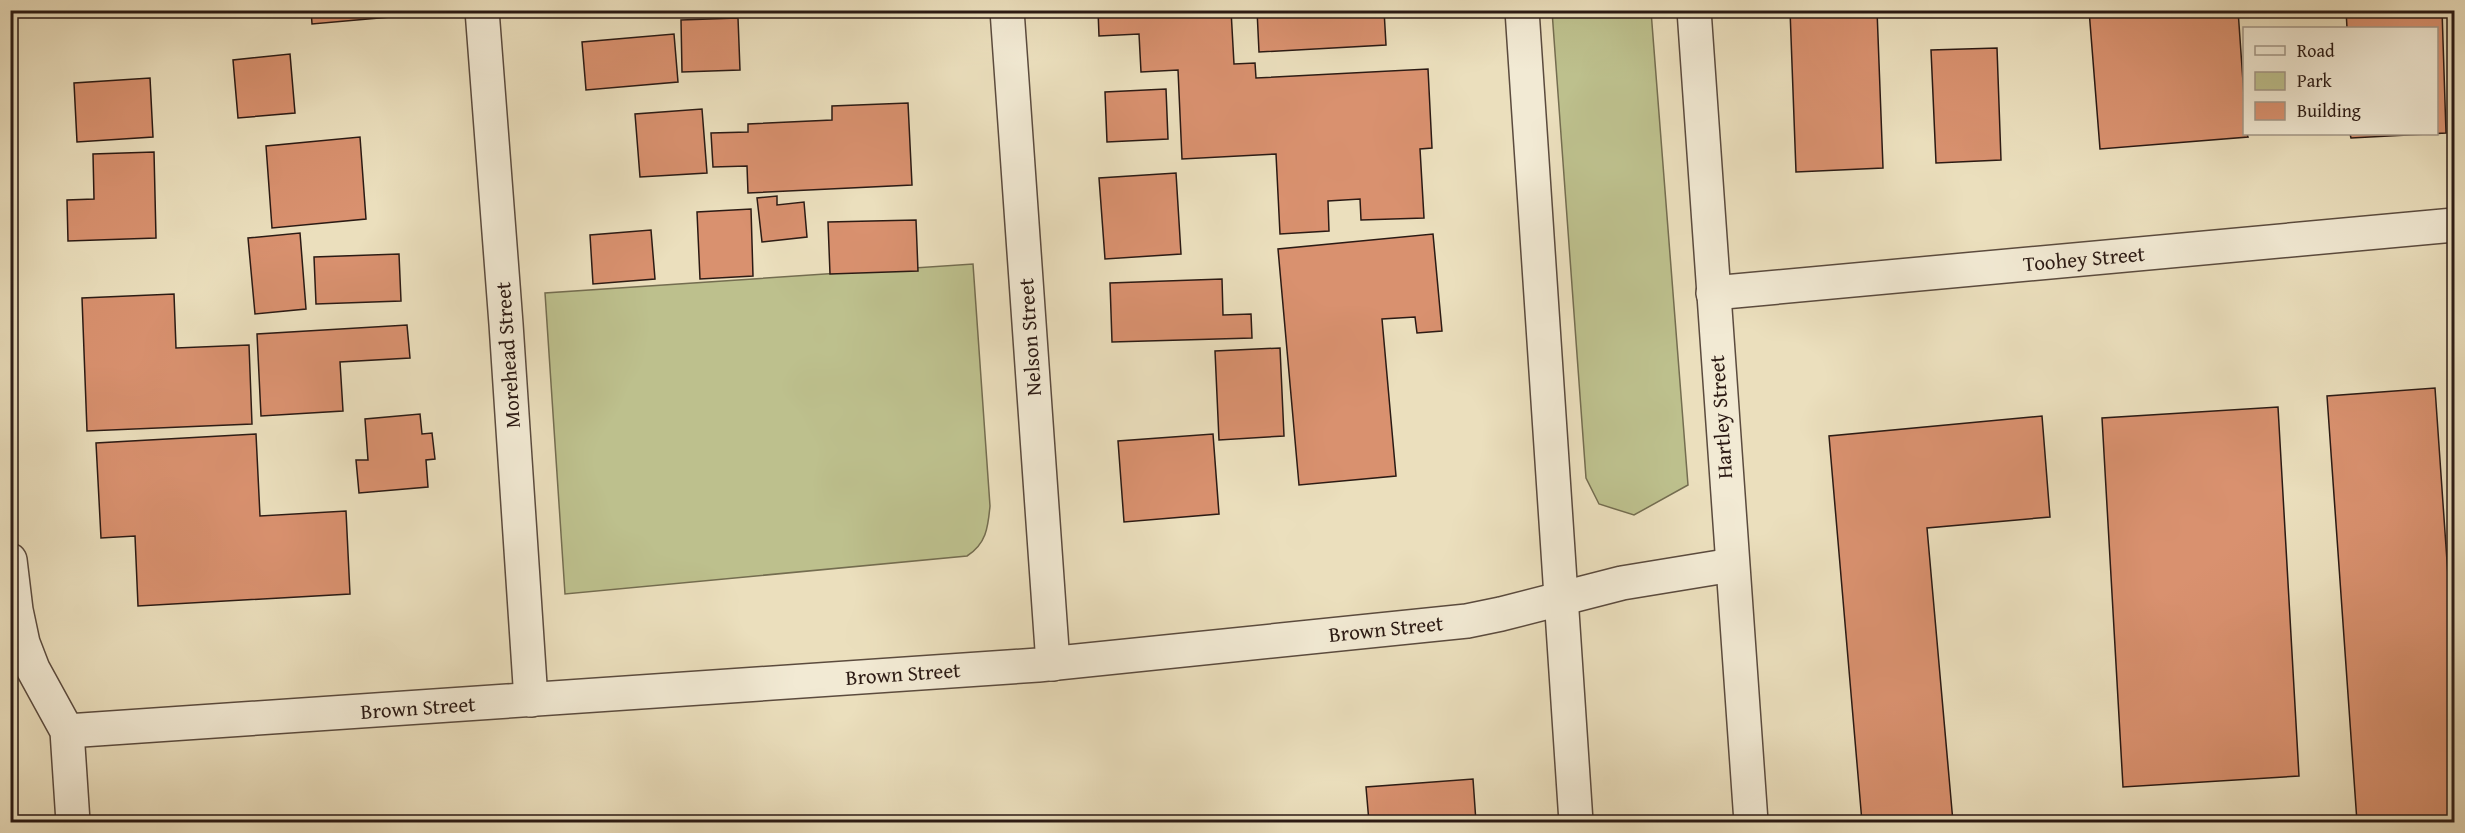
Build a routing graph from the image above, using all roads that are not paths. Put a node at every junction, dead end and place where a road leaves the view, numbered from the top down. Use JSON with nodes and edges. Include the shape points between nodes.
{"nodes":[{"id":1,"x":482,"y":10,"type":"edge"},
{"id":2,"x":1007,"y":10,"type":"edge"},
{"id":3,"x":1522,"y":10,"type":"edge"},
{"id":4,"x":1694,"y":10,"type":"edge"},
{"id":5,"x":2454,"y":225,"type":"edge"},
{"id":6,"x":1713,"y":293,"type":"junction"},
{"id":7,"x":10,"y":560,"type":"edge"},
{"id":8,"x":1732,"y":565,"type":"junction"},
{"id":9,"x":1560,"y":600,"type":"junction"},
{"id":10,"x":1053,"y":664,"type":"junction"},
{"id":11,"x":531,"y":700,"type":"junction"},
{"id":12,"x":67,"y":731,"type":"junction"},
{"id":13,"x":73,"y":822,"type":"edge"},
{"id":14,"x":1576,"y":822,"type":"edge"},
{"id":15,"x":1751,"y":822,"type":"edge"}],
"edges":[{"from":1,"to":11,"type":"street","name":"Morehead Street"},
{"from":2,"to":10,"type":"street","name":"Nelson Street"},
{"from":3,"to":9,"type":"street"},
{"from":4,"to":6,"type":"street","name":"Hartley Street"},
{"from":5,"to":6,"type":"street","name":"Toohey Street"},
{"from":6,"to":8,"type":"street","name":"Hartley Street"},
{"from":7,"to":12,"type":"street","via":[[23,643]]},
{"from":8,"to":9,"type":"street","name":"Brown Street","via":[[1622,583]]},
{"from":8,"to":15,"type":"street","name":"Hartley Street"},
{"from":9,"to":10,"type":"street","name":"Brown Street","via":[[1467,621]]},
{"from":9,"to":14,"type":"street"},
{"from":10,"to":11,"type":"street","name":"Brown Street"},
{"from":11,"to":12,"type":"street","name":"Brown Street"},
{"from":12,"to":13,"type":"street"}]}
